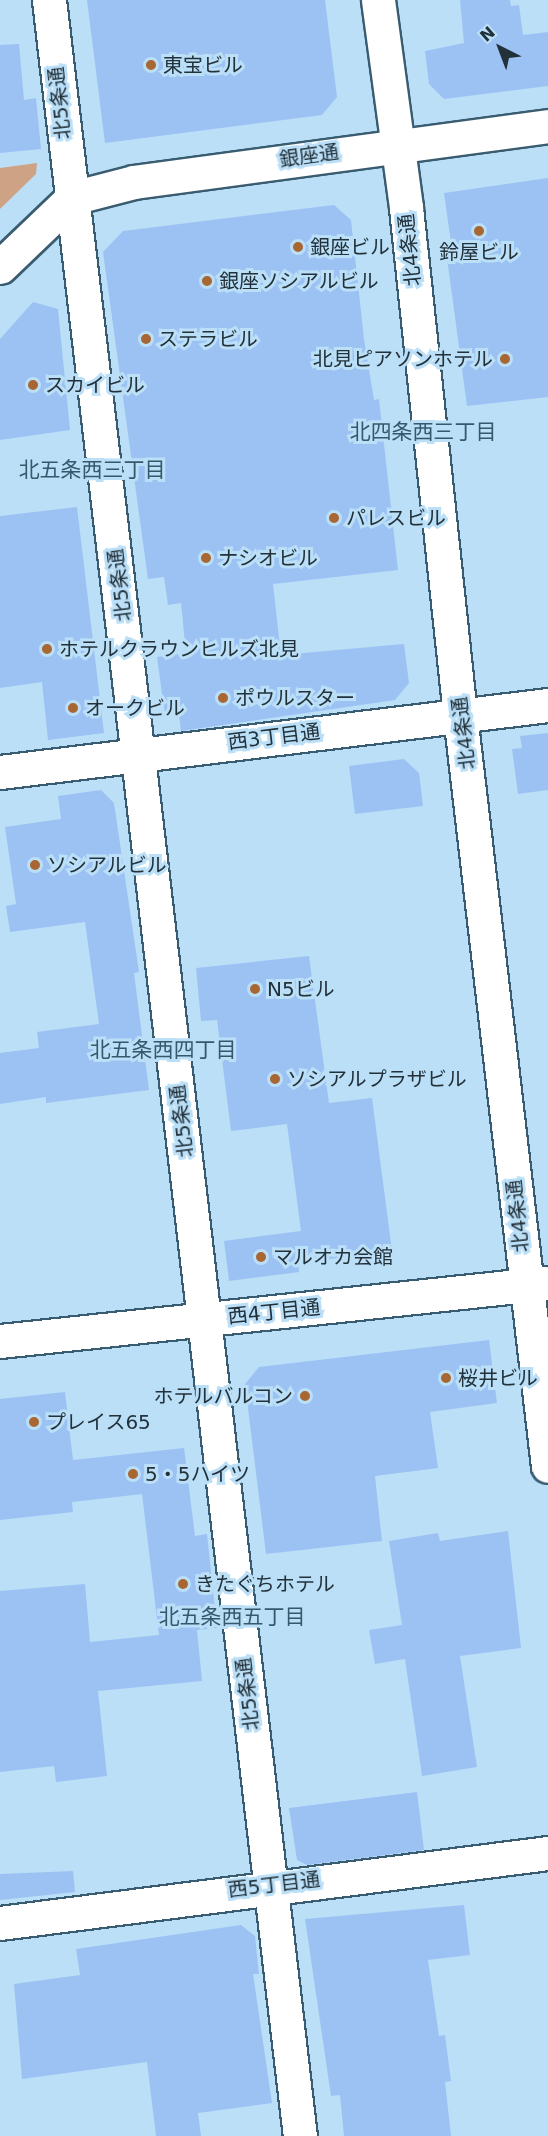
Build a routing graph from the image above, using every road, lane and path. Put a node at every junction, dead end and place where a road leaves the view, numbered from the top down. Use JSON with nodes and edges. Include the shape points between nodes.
{"nodes":[{"id":1,"x":49,"y":0,"type":"edge"},
{"id":2,"x":378,"y":0,"type":"edge"},
{"id":3,"x":548,"y":126,"type":"edge"},
{"id":4,"x":397,"y":145,"type":"junction"},
{"id":5,"x":72,"y":198,"type":"junction"},
{"id":6,"x":0,"y":267,"type":"edge"},
{"id":7,"x":548,"y":705,"type":"edge"},
{"id":8,"x":460,"y":715,"type":"junction"},
{"id":9,"x":139,"y":754,"type":"junction"},
{"id":10,"x":0,"y":772,"type":"edge"},
{"id":11,"x":537,"y":1284,"type":"edge"},
{"id":12,"x":205,"y":1320,"type":"junction"},
{"id":13,"x":0,"y":1341,"type":"edge"},
{"id":14,"x":548,"y":1466,"type":"edge"},
{"id":15,"x":548,"y":1852,"type":"edge"},
{"id":16,"x":270,"y":1885,"type":"junction"},
{"id":17,"x":0,"y":1923,"type":"edge"},
{"id":18,"x":300,"y":2136,"type":"edge"}],
"edges":[{"from":1,"to":5,"type":"street","name":"北5条通"},
{"from":2,"to":4,"type":"street","name":"北4条通"},
{"from":3,"to":4,"type":"street","name":"銀座通"},
{"from":4,"to":5,"type":"street","name":"銀座通","via":[[134,182]]},
{"from":4,"to":8,"type":"street","name":"北4条通","via":[[458,669]]},
{"from":5,"to":6,"type":"street"},
{"from":5,"to":9,"type":"street","name":"北5条通"},
{"from":7,"to":8,"type":"street","name":"西3丁目通"},
{"from":8,"to":9,"type":"street","name":"西3丁目通"},
{"from":8,"to":11,"type":"street","name":"北4条通"},
{"from":9,"to":10,"type":"street","name":"西3丁目通"},
{"from":9,"to":12,"type":"street","name":"北5条通"},
{"from":11,"to":12,"type":"street","name":"西4丁目通"},
{"from":11,"to":14,"type":"street","name":"北4条通"},
{"from":12,"to":13,"type":"street","name":"西4丁目通"},
{"from":12,"to":16,"type":"street","name":"北5条通"},
{"from":15,"to":16,"type":"street","name":"西5丁目通"},
{"from":16,"to":17,"type":"street","name":"西5丁目通"},
{"from":16,"to":18,"type":"street","name":"北5条通"}]}
